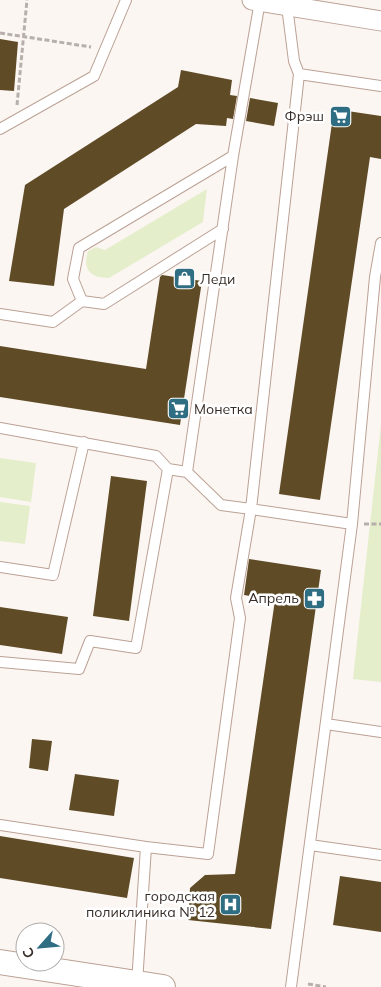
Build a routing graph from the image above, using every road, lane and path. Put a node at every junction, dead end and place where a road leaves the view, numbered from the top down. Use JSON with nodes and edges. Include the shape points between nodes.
{"nodes":[{"id":1,"x":27,"y":0,"type":"edge"},
{"id":2,"x":126,"y":0,"type":"edge"},
{"id":3,"x":256,"y":0,"type":"edge"},
{"id":4,"x":287,"y":6,"type":"junction"},
{"id":5,"x":381,"y":21,"type":"edge"},
{"id":6,"x":0,"y":33,"type":"edge"},
{"id":7,"x":23,"y":37,"type":"junction"},
{"id":8,"x":105,"y":49,"type":"junction"},
{"id":9,"x":299,"y":74,"type":"junction"},
{"id":10,"x":381,"y":86,"type":"edge"},
{"id":11,"x":15,"y":120,"type":"junction"},
{"id":12,"x":0,"y":129,"type":"edge"},
{"id":13,"x":233,"y":156,"type":"junction"},
{"id":14,"x":223,"y":228,"type":"junction"},
{"id":15,"x":381,"y":243,"type":"edge"},
{"id":16,"x":82,"y":301,"type":"junction"},
{"id":17,"x":0,"y":314,"type":"edge"},
{"id":18,"x":0,"y":428,"type":"edge"},
{"id":19,"x":84,"y":442,"type":"junction"},
{"id":20,"x":168,"y":469,"type":"junction"},
{"id":21,"x":187,"y":472,"type":"junction"},
{"id":22,"x":251,"y":509,"type":"junction"},
{"id":23,"x":352,"y":524,"type":"junction"},
{"id":24,"x":0,"y":568,"type":"edge"},
{"id":25,"x":0,"y":662,"type":"edge"},
{"id":26,"x":326,"y":724,"type":"junction"},
{"id":27,"x":381,"y":732,"type":"edge"},
{"id":28,"x":0,"y":825,"type":"edge"},
{"id":29,"x":310,"y":845,"type":"junction"},
{"id":30,"x":146,"y":846,"type":"junction"},
{"id":31,"x":381,"y":855,"type":"edge"},
{"id":32,"x":0,"y":962,"type":"edge"},
{"id":33,"x":137,"y":983,"type":"junction"},
{"id":34,"x":308,"y":984,"type":"dead end"},
{"id":35,"x":164,"y":987,"type":"edge"},
{"id":36,"x":291,"y":987,"type":"edge"},
{"id":37,"x":326,"y":987,"type":"edge"}],
"edges":[{"from":1,"to":7,"type":"path"},
{"from":2,"to":8,"type":"lane"},
{"from":3,"to":4,"type":"street"},
{"from":3,"to":13,"type":"lane"},
{"from":4,"to":5,"type":"street"},
{"from":4,"to":9,"type":"lane","via":[[294,61]]},
{"from":6,"to":7,"type":"path"},
{"from":7,"to":8,"type":"path"},
{"from":7,"to":11,"type":"path"},
{"from":8,"to":11,"type":"lane","via":[[94,76]]},
{"from":9,"to":10,"type":"lane"},
{"from":9,"to":22,"type":"lane"},
{"from":11,"to":12,"type":"lane"},
{"from":13,"to":14,"type":"lane"},
{"from":13,"to":16,"type":"lane","via":[[79,248],[74,279]]},
{"from":14,"to":16,"type":"lane","via":[[104,304]]},
{"from":14,"to":21,"type":"lane"},
{"from":15,"to":23,"type":"lane"},
{"from":16,"to":17,"type":"lane","via":[[53,322]]},
{"from":18,"to":19,"type":"lane"},
{"from":19,"to":20,"type":"lane","via":[[156,456]]},
{"from":19,"to":24,"type":"lane","via":[[53,575]]},
{"from":20,"to":21,"type":"lane"},
{"from":20,"to":25,"type":"lane","via":[[136,648],[90,641],[79,669]]},
{"from":21,"to":22,"type":"lane","via":[[221,505]]},
{"from":22,"to":23,"type":"lane"},
{"from":22,"to":30,"type":"lane","via":[[236,598],[240,618],[208,854]]},
{"from":23,"to":26,"type":"lane"},
{"from":26,"to":27,"type":"lane"},
{"from":26,"to":29,"type":"lane"},
{"from":28,"to":30,"type":"lane"},
{"from":29,"to":31,"type":"lane"},
{"from":29,"to":36,"type":"lane"},
{"from":30,"to":33,"type":"lane"},
{"from":32,"to":33,"type":"street"},
{"from":33,"to":35,"type":"street"},
{"from":34,"to":37,"type":"path"}]}
